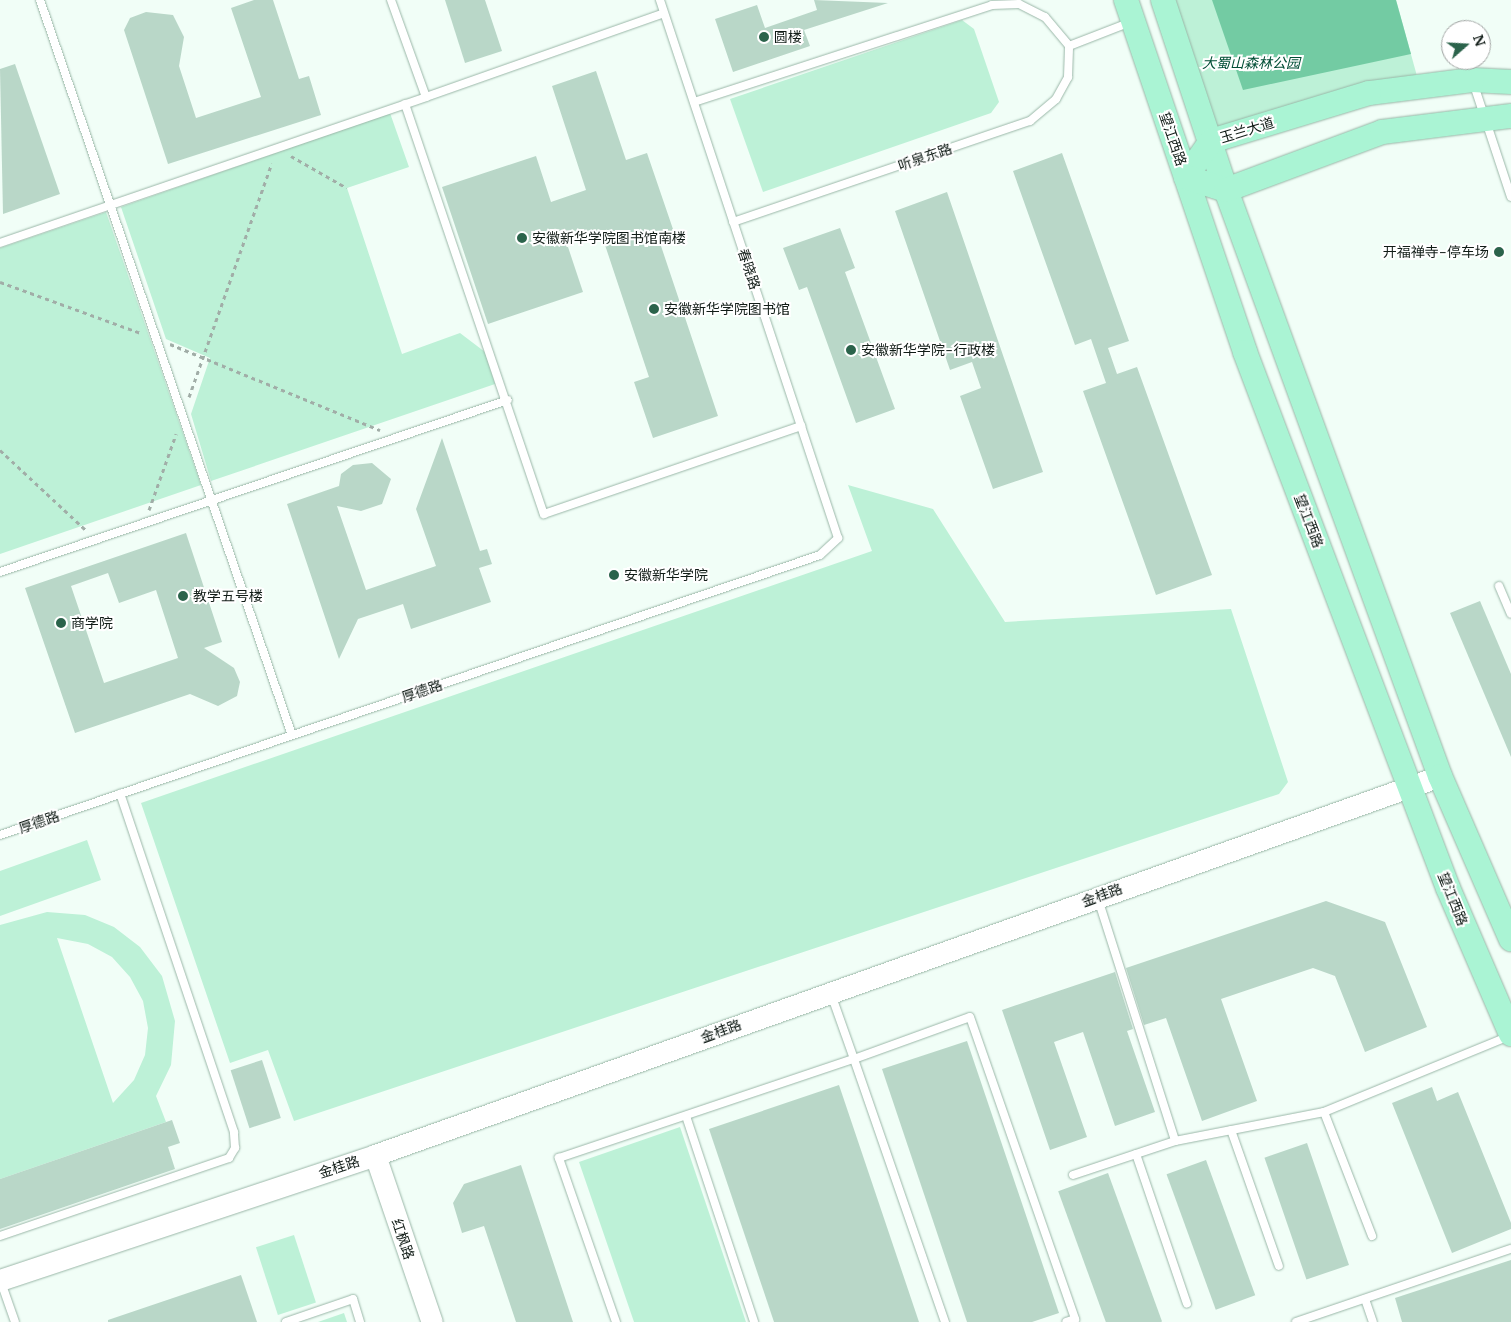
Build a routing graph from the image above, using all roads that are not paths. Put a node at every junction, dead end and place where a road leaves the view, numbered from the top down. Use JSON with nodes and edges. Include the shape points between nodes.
{"nodes":[{"id":1,"x":40,"y":0,"type":"edge"},
{"id":2,"x":391,"y":0,"type":"edge"},
{"id":3,"x":660,"y":0,"type":"edge"},
{"id":4,"x":1163,"y":0,"type":"edge"},
{"id":5,"x":1129,"y":11,"type":"edge"},
{"id":6,"x":664,"y":13,"type":"junction"},
{"id":7,"x":1069,"y":46,"type":"junction"},
{"id":8,"x":1472,"y":80,"type":"junction"},
{"id":9,"x":1511,"y":82,"type":"edge"},
{"id":10,"x":426,"y":97,"type":"junction"},
{"id":11,"x":694,"y":102,"type":"junction"},
{"id":12,"x":405,"y":104,"type":"junction"},
{"id":13,"x":1511,"y":116,"type":"edge"},
{"id":14,"x":1485,"y":119,"type":"junction"},
{"id":15,"x":1211,"y":141,"type":"junction"},
{"id":16,"x":1186,"y":178,"type":"junction"},
{"id":17,"x":1226,"y":190,"type":"junction"},
{"id":18,"x":1511,"y":197,"type":"edge"},
{"id":19,"x":110,"y":206,"type":"junction"},
{"id":20,"x":733,"y":222,"type":"junction"},
{"id":21,"x":0,"y":243,"type":"edge"},
{"id":22,"x":508,"y":400,"type":"junction"},
{"id":23,"x":801,"y":426,"type":"junction"},
{"id":24,"x":211,"y":499,"type":"junction"},
{"id":25,"x":838,"y":538,"type":"joint"},
{"id":26,"x":0,"y":572,"type":"edge"},
{"id":27,"x":1499,"y":586,"type":"dead end"},
{"id":28,"x":1511,"y":614,"type":"edge"},
{"id":29,"x":292,"y":735,"type":"junction"},
{"id":30,"x":1440,"y":776,"type":"junction"},
{"id":31,"x":1410,"y":786,"type":"junction"},
{"id":32,"x":120,"y":794,"type":"junction"},
{"id":33,"x":1,"y":833,"type":"edge"},
{"id":34,"x":1097,"y":897,"type":"junction"},
{"id":35,"x":1511,"y":939,"type":"edge"},
{"id":36,"x":830,"y":992,"type":"junction"},
{"id":37,"x":1511,"y":1035,"type":"edge"},
{"id":38,"x":854,"y":1059,"type":"junction"},
{"id":39,"x":1324,"y":1112,"type":"junction"},
{"id":40,"x":686,"y":1116,"type":"junction"},
{"id":41,"x":1231,"y":1130,"type":"junction"},
{"id":42,"x":1175,"y":1141,"type":"junction"},
{"id":43,"x":1136,"y":1154,"type":"junction"},
{"id":44,"x":375,"y":1155,"type":"junction"},
{"id":45,"x":1073,"y":1175,"type":"dead end"},
{"id":46,"x":0,"y":1236,"type":"edge"},
{"id":47,"x":1372,"y":1236,"type":"dead end"},
{"id":48,"x":1511,"y":1249,"type":"edge"},
{"id":49,"x":1279,"y":1266,"type":"dead end"},
{"id":50,"x":0,"y":1280,"type":"edge"},
{"id":51,"x":1365,"y":1299,"type":"junction"},
{"id":52,"x":1187,"y":1304,"type":"dead end"},
{"id":53,"x":15,"y":1322,"type":"edge"},
{"id":54,"x":286,"y":1322,"type":"edge"},
{"id":55,"x":360,"y":1322,"type":"edge"},
{"id":56,"x":432,"y":1322,"type":"edge"},
{"id":57,"x":616,"y":1322,"type":"edge"},
{"id":58,"x":754,"y":1322,"type":"edge"},
{"id":59,"x":945,"y":1322,"type":"edge"},
{"id":60,"x":1066,"y":1322,"type":"edge"},
{"id":61,"x":1296,"y":1322,"type":"edge"},
{"id":62,"x":1373,"y":1322,"type":"edge"}],
"edges":[{"from":1,"to":19,"type":"lane"},
{"from":2,"to":10,"type":"lane"},
{"from":3,"to":6,"type":"lane","name":"春晓路"},
{"from":4,"to":15,"type":"main road"},
{"from":5,"to":7,"type":"lane"},
{"from":5,"to":16,"type":"main road","name":"望江西路"},
{"from":6,"to":10,"type":"lane"},
{"from":6,"to":11,"type":"lane","name":"春晓路"},
{"from":7,"to":11,"type":"lane","via":[[1045,17],[1019,4],[992,5]]},
{"from":7,"to":20,"type":"lane","name":"听泉东路","via":[[1068,76],[1056,99],[1030,121]]},
{"from":8,"to":9,"type":"main road","name":"玉兰大道"},
{"from":8,"to":14,"type":"lane"},
{"from":8,"to":15,"type":"main road","name":"玉兰大道","via":[[1369,93]]},
{"from":10,"to":12,"type":"lane"},
{"from":11,"to":20,"type":"lane","name":"春晓路"},
{"from":12,"to":19,"type":"lane"},
{"from":12,"to":22,"type":"lane"},
{"from":13,"to":14,"type":"main road"},
{"from":14,"to":17,"type":"main road","via":[[1382,132]]},
{"from":14,"to":18,"type":"lane"},
{"from":15,"to":16,"type":"main road","name":"玉兰大道"},
{"from":15,"to":17,"type":"main road"},
{"from":16,"to":17,"type":"main road"},
{"from":16,"to":31,"type":"main road","name":"望江西路","via":[[1245,352]]},
{"from":17,"to":30,"type":"main road"},
{"from":19,"to":21,"type":"lane"},
{"from":19,"to":24,"type":"lane"},
{"from":20,"to":23,"type":"lane","name":"春晓路"},
{"from":22,"to":23,"type":"lane","via":[[544,514]]},
{"from":22,"to":24,"type":"lane"},
{"from":23,"to":25,"type":"lane","name":"春晓路"},
{"from":24,"to":26,"type":"lane"},
{"from":24,"to":29,"type":"lane"},
{"from":25,"to":29,"type":"lane","name":"厚德路","via":[[820,555]]},
{"from":27,"to":28,"type":"lane"},
{"from":29,"to":32,"type":"lane","name":"厚德路"},
{"from":30,"to":31,"type":"street","name":"金桂路"},
{"from":30,"to":35,"type":"main road"},
{"from":31,"to":34,"type":"street","name":"金桂路"},
{"from":31,"to":37,"type":"main road","name":"望江西路"},
{"from":32,"to":33,"type":"lane","name":"厚德路"},
{"from":32,"to":46,"type":"lane","via":[[234,1132],[235,1148],[229,1158]]},
{"from":34,"to":36,"type":"street","name":"金桂路"},
{"from":34,"to":42,"type":"lane"},
{"from":36,"to":38,"type":"lane"},
{"from":36,"to":44,"type":"street","name":"金桂路"},
{"from":37,"to":39,"type":"lane"},
{"from":38,"to":40,"type":"lane"},
{"from":38,"to":59,"type":"lane"},
{"from":38,"to":60,"type":"lane","via":[[970,1017],[1075,1319]]},
{"from":39,"to":41,"type":"lane"},
{"from":39,"to":47,"type":"lane"},
{"from":40,"to":57,"type":"lane","via":[[559,1158]]},
{"from":40,"to":58,"type":"lane"},
{"from":41,"to":42,"type":"lane"},
{"from":41,"to":49,"type":"lane"},
{"from":42,"to":43,"type":"lane"},
{"from":43,"to":45,"type":"lane"},
{"from":43,"to":52,"type":"lane"},
{"from":44,"to":50,"type":"street","name":"金桂路"},
{"from":44,"to":56,"type":"street","name":"红枫路"},
{"from":48,"to":51,"type":"lane"},
{"from":50,"to":53,"type":"lane"},
{"from":51,"to":61,"type":"lane"},
{"from":51,"to":62,"type":"lane"},
{"from":54,"to":55,"type":"lane","via":[[352,1299]]}]}
